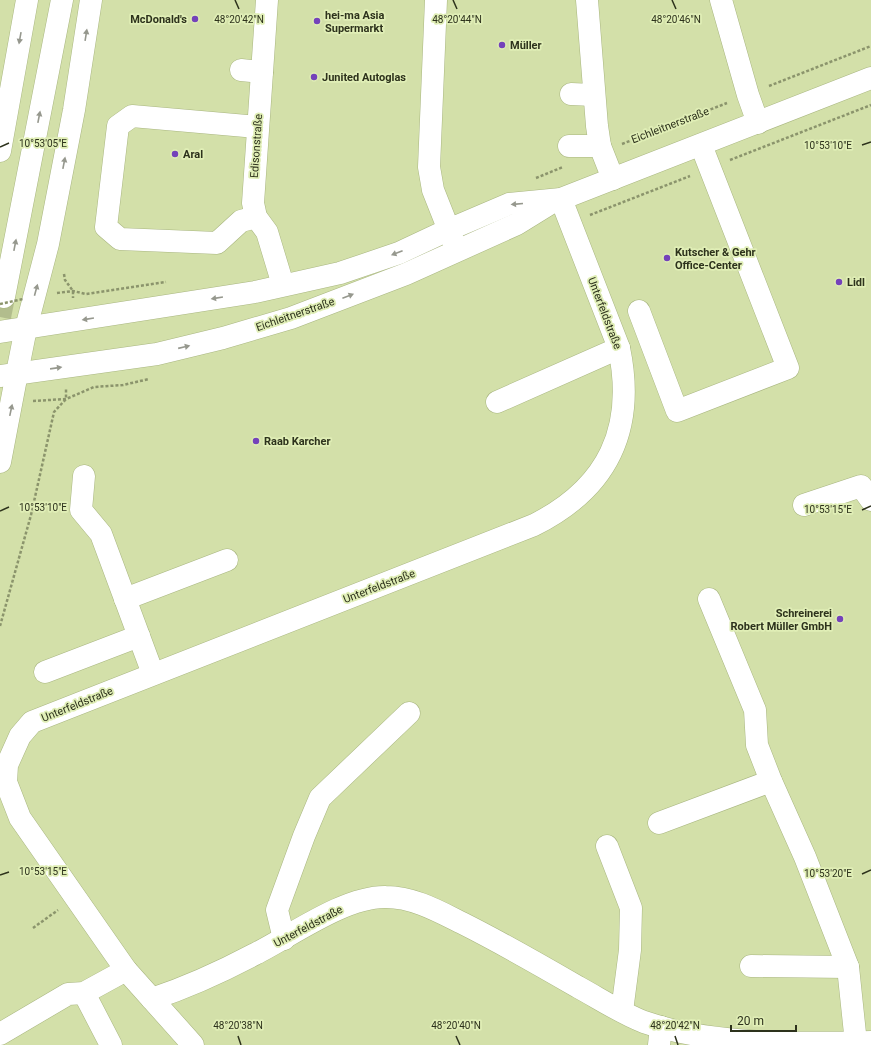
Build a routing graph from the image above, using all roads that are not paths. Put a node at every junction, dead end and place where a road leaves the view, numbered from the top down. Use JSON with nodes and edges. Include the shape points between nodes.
{"nodes":[{"id":1,"x":27,"y":0,"type":"edge"},
{"id":2,"x":62,"y":0,"type":"edge"},
{"id":3,"x":91,"y":0,"type":"edge"},
{"id":4,"x":267,"y":0,"type":"edge"},
{"id":5,"x":436,"y":0,"type":"edge"},
{"id":6,"x":587,"y":0,"type":"edge"},
{"id":7,"x":721,"y":0,"type":"edge"},
{"id":8,"x":871,"y":78,"type":"edge"},
{"id":9,"x":571,"y":94,"type":"dead end"},
{"id":10,"x":593,"y":95,"type":"junction"},
{"id":11,"x":758,"y":123,"type":"junction"},
{"id":12,"x":257,"y":127,"type":"junction"},
{"id":13,"x":602,"y":136,"type":"junction"},
{"id":14,"x":701,"y":145,"type":"junction"},
{"id":15,"x":0,"y":150,"type":"edge"},
{"id":16,"x":568,"y":156,"type":"road end"},
{"id":17,"x":613,"y":179,"type":"junction"},
{"id":18,"x":558,"y":200,"type":"junction"},
{"id":19,"x":256,"y":217,"type":"junction"},
{"id":20,"x":448,"y":230,"type":"junction"},
{"id":21,"x":457,"y":250,"type":"junction"},
{"id":22,"x":283,"y":285,"type":"junction"},
{"id":23,"x":9,"y":300,"type":"edge"},
{"id":24,"x":639,"y":312,"type":"dead end"},
{"id":25,"x":14,"y":330,"type":"edge"},
{"id":26,"x":620,"y":348,"type":"junction"},
{"id":27,"x":8,"y":375,"type":"edge"},
{"id":28,"x":497,"y":402,"type":"dead end"},
{"id":29,"x":0,"y":462,"type":"edge"},
{"id":30,"x":84,"y":476,"type":"dead end"},
{"id":31,"x":871,"y":500,"type":"edge"},
{"id":32,"x":804,"y":505,"type":"dead end"},
{"id":33,"x":227,"y":560,"type":"dead end"},
{"id":34,"x":125,"y":599,"type":"junction"},
{"id":35,"x":709,"y":600,"type":"dead end"},
{"id":36,"x":139,"y":636,"type":"junction"},
{"id":37,"x":45,"y":672,"type":"dead end"},
{"id":38,"x":154,"y":674,"type":"junction"},
{"id":39,"x":409,"y":714,"type":"dead end"},
{"id":40,"x":771,"y":781,"type":"junction"},
{"id":41,"x":4,"y":792,"type":"edge"},
{"id":42,"x":659,"y":824,"type":"dead end"},
{"id":43,"x":607,"y":846,"type":"dead end"},
{"id":44,"x":284,"y":939,"type":"junction"},
{"id":45,"x":751,"y":966,"type":"dead end"},
{"id":46,"x":848,"y":968,"type":"junction"},
{"id":47,"x":126,"y":970,"type":"junction"},
{"id":48,"x":84,"y":994,"type":"junction"},
{"id":49,"x":152,"y":999,"type":"junction"},
{"id":50,"x":622,"y":1011,"type":"junction"},
{"id":51,"x":0,"y":1034,"type":"edge"},
{"id":52,"x":660,"y":1036,"type":"edge"},
{"id":53,"x":863,"y":1043,"type":"edge"},
{"id":54,"x":111,"y":1045,"type":"edge"},
{"id":55,"x":193,"y":1045,"type":"edge"}],
"edges":[{"from":1,"to":15,"type":"main road","one_way":true},
{"from":23,"to":2,"type":"main road","one_way":true},
{"from":25,"to":3,"type":"main road","one_way":true,"via":[[50,236],[74,110]]},
{"from":4,"to":12,"type":"main road","name":"Edisonstraße","via":[[251,71]]},
{"from":5,"to":20,"type":"main road","via":[[430,167],[433,190]]},
{"from":6,"to":10,"type":"main road"},
{"from":7,"to":11,"type":"main road"},
{"from":8,"to":11,"type":"main road","name":"Eichleitnerstraße"},
{"from":9,"to":10,"type":"main road"},
{"from":10,"to":13,"type":"main road"},
{"from":11,"to":14,"type":"main road","name":"Eichleitnerstraße"},
{"from":12,"to":19,"type":"main road","name":"Edisonstraße","via":[[253,203]]},
{"from":12,"to":19,"type":"main road","via":[[132,116],[118,126],[106,227],[120,239],[217,243],[241,221]]},
{"from":13,"to":16,"type":"main road"},
{"from":13,"to":17,"type":"main road"},
{"from":14,"to":17,"type":"main road","name":"Eichleitnerstraße"},
{"from":14,"to":24,"type":"main road","via":[[788,368],[677,411]]},
{"from":17,"to":18,"type":"main road","name":"Eichleitnerstraße"},
{"from":18,"to":20,"type":"main road","name":"Eichleitnerstraße","one_way":true,"via":[[509,204]]},
{"from":18,"to":21,"type":"main road","name":"Eichleitnerstraße","via":[[517,224]]},
{"from":18,"to":26,"type":"main road","name":"Unterfeldstraße"},
{"from":19,"to":22,"type":"main road","name":"Edisonstraße","via":[[267,232]]},
{"from":20,"to":21,"type":"main road"},
{"from":20,"to":22,"type":"main road","name":"Eichleitnerstraße","one_way":true,"via":[[399,253],[347,271]]},
{"from":27,"to":21,"type":"main road","name":"Eichleitnerstraße","one_way":true,"via":[[157,354],[223,338],[298,315],[406,274]]},
{"from":22,"to":25,"type":"main road","name":"Eichleitnerstraße","one_way":true,"via":[[248,293]]},
{"from":25,"to":27,"type":"main road"},
{"from":26,"to":28,"type":"main road"},
{"from":26,"to":38,"type":"main road","name":"Unterfeldstraße","via":[[625,400],[617,440],[601,471],[557,514]]},
{"from":29,"to":27,"type":"main road","one_way":true},
{"from":30,"to":34,"type":"main road","via":[[81,510],[101,534]]},
{"from":31,"to":32,"type":"main road","via":[[861,486]]},
{"from":33,"to":34,"type":"main road"},
{"from":34,"to":36,"type":"main road"},
{"from":35,"to":40,"type":"main road","via":[[755,710],[757,745]]},
{"from":36,"to":37,"type":"main road"},
{"from":36,"to":38,"type":"main road"},
{"from":38,"to":41,"type":"main road","name":"Unterfeldstraße","via":[[32,722],[20,736],[7,765]]},
{"from":39,"to":44,"type":"main road","via":[[320,798],[277,910]]},
{"from":40,"to":42,"type":"main road"},
{"from":40,"to":46,"type":"main road","via":[[805,857]]},
{"from":41,"to":47,"type":"main road","name":"Unterfeldstraße"},
{"from":43,"to":50,"type":"main road","via":[[631,908],[630,950]]},
{"from":44,"to":49,"type":"main road","name":"Unterfeldstraße","via":[[192,986]]},
{"from":44,"to":50,"type":"main road","name":"Unterfeldstraße","via":[[340,908],[366,899],[386,896],[412,900],[498,941]]},
{"from":45,"to":46,"type":"main road"},
{"from":46,"to":53,"type":"main road"},
{"from":47,"to":48,"type":"main road"},
{"from":47,"to":49,"type":"main road","name":"Unterfeldstraße"},
{"from":48,"to":51,"type":"main road","via":[[68,994]]},
{"from":48,"to":54,"type":"main road"},
{"from":49,"to":55,"type":"main road"},
{"from":50,"to":52,"type":"main road","name":"Unterfeldstraße","via":[[644,1022]]},
{"from":52,"to":53,"type":"main road","name":"Unterfeldstraße","via":[[682,1034],[728,1041]]}]}
